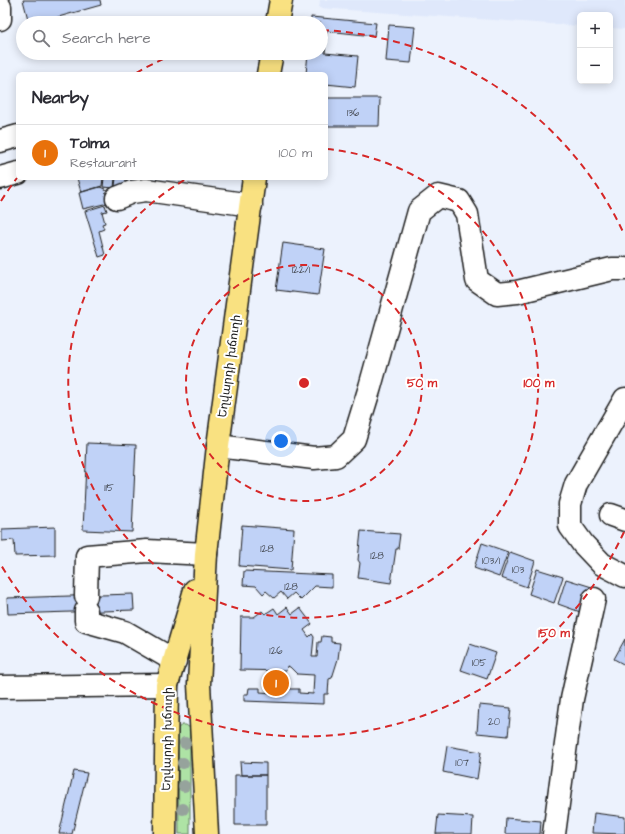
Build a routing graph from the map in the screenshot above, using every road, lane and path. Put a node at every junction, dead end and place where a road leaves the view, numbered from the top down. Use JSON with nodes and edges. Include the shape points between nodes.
{"nodes":[{"id":1,"x":281,"y":0,"type":"edge"},
{"id":2,"x":0,"y":8,"type":"edge"},
{"id":3,"x":278,"y":16,"type":"edge"},
{"id":4,"x":0,"y":19,"type":"edge"},
{"id":5,"x":271,"y":60,"type":"edge"},
{"id":6,"x":268,"y":72,"type":"edge"},
{"id":7,"x":16,"y":137,"type":"edge"},
{"id":8,"x":0,"y":141,"type":"edge"},
{"id":9,"x":16,"y":174,"type":"edge"},
{"id":10,"x":0,"y":178,"type":"edge"},
{"id":11,"x":254,"y":180,"type":"edge"},
{"id":12,"x":117,"y":198,"type":"dead end"},
{"id":13,"x":251,"y":205,"type":"junction"},
{"id":14,"x":625,"y":269,"type":"edge"},
{"id":15,"x":625,"y":399,"type":"edge"},
{"id":16,"x":218,"y":446,"type":"junction"},
{"id":17,"x":206,"y":554,"type":"junction"},
{"id":18,"x":625,"y":576,"type":"edge"},
{"id":19,"x":594,"y":599,"type":"dead end"},
{"id":20,"x":175,"y":661,"type":"junction"},
{"id":21,"x":167,"y":685,"type":"junction"},
{"id":22,"x":0,"y":687,"type":"edge"},
{"id":23,"x":165,"y":834,"type":"edge"},
{"id":24,"x":207,"y":834,"type":"edge"},
{"id":25,"x":554,"y":834,"type":"edge"}],
"edges":[{"from":1,"to":3,"type":"main road"},
{"from":2,"to":4,"type":"street"},
{"from":5,"to":6,"type":"main road"},
{"from":7,"to":8,"type":"street"},
{"from":9,"to":10,"type":"street"},
{"from":11,"to":13,"type":"main road","name":"Եղվարդի խճուղի"},
{"from":12,"to":13,"type":"street","via":[[146,190]]},
{"from":13,"to":16,"type":"main road","name":"Եղվարդի խճուղի"},
{"from":14,"to":16,"type":"street","via":[[612,269],[517,292],[497,294],[477,280],[467,214],[459,201],[438,196],[419,211],[354,439],[336,456],[314,458]]},
{"from":15,"to":18,"type":"street","via":[[576,484],[570,504],[570,526],[602,564]]},
{"from":16,"to":17,"type":"main road","name":"Եղվարդի խճուղի"},
{"from":17,"to":20,"type":"main road","name":"Եղվարդի խճուղի"},
{"from":17,"to":20,"type":"street","via":[[147,551],[87,556],[86,621],[125,632]]},
{"from":17,"to":24,"type":"main road","name":"Եղվարդի խճուղի","via":[[199,684]]},
{"from":19,"to":25,"type":"street","via":[[572,699]]},
{"from":20,"to":21,"type":"main road","name":"Եղվարդի խճուղի"},
{"from":21,"to":22,"type":"street"},
{"from":21,"to":23,"type":"main road","name":"Եղվարդի խճուղի"}]}
